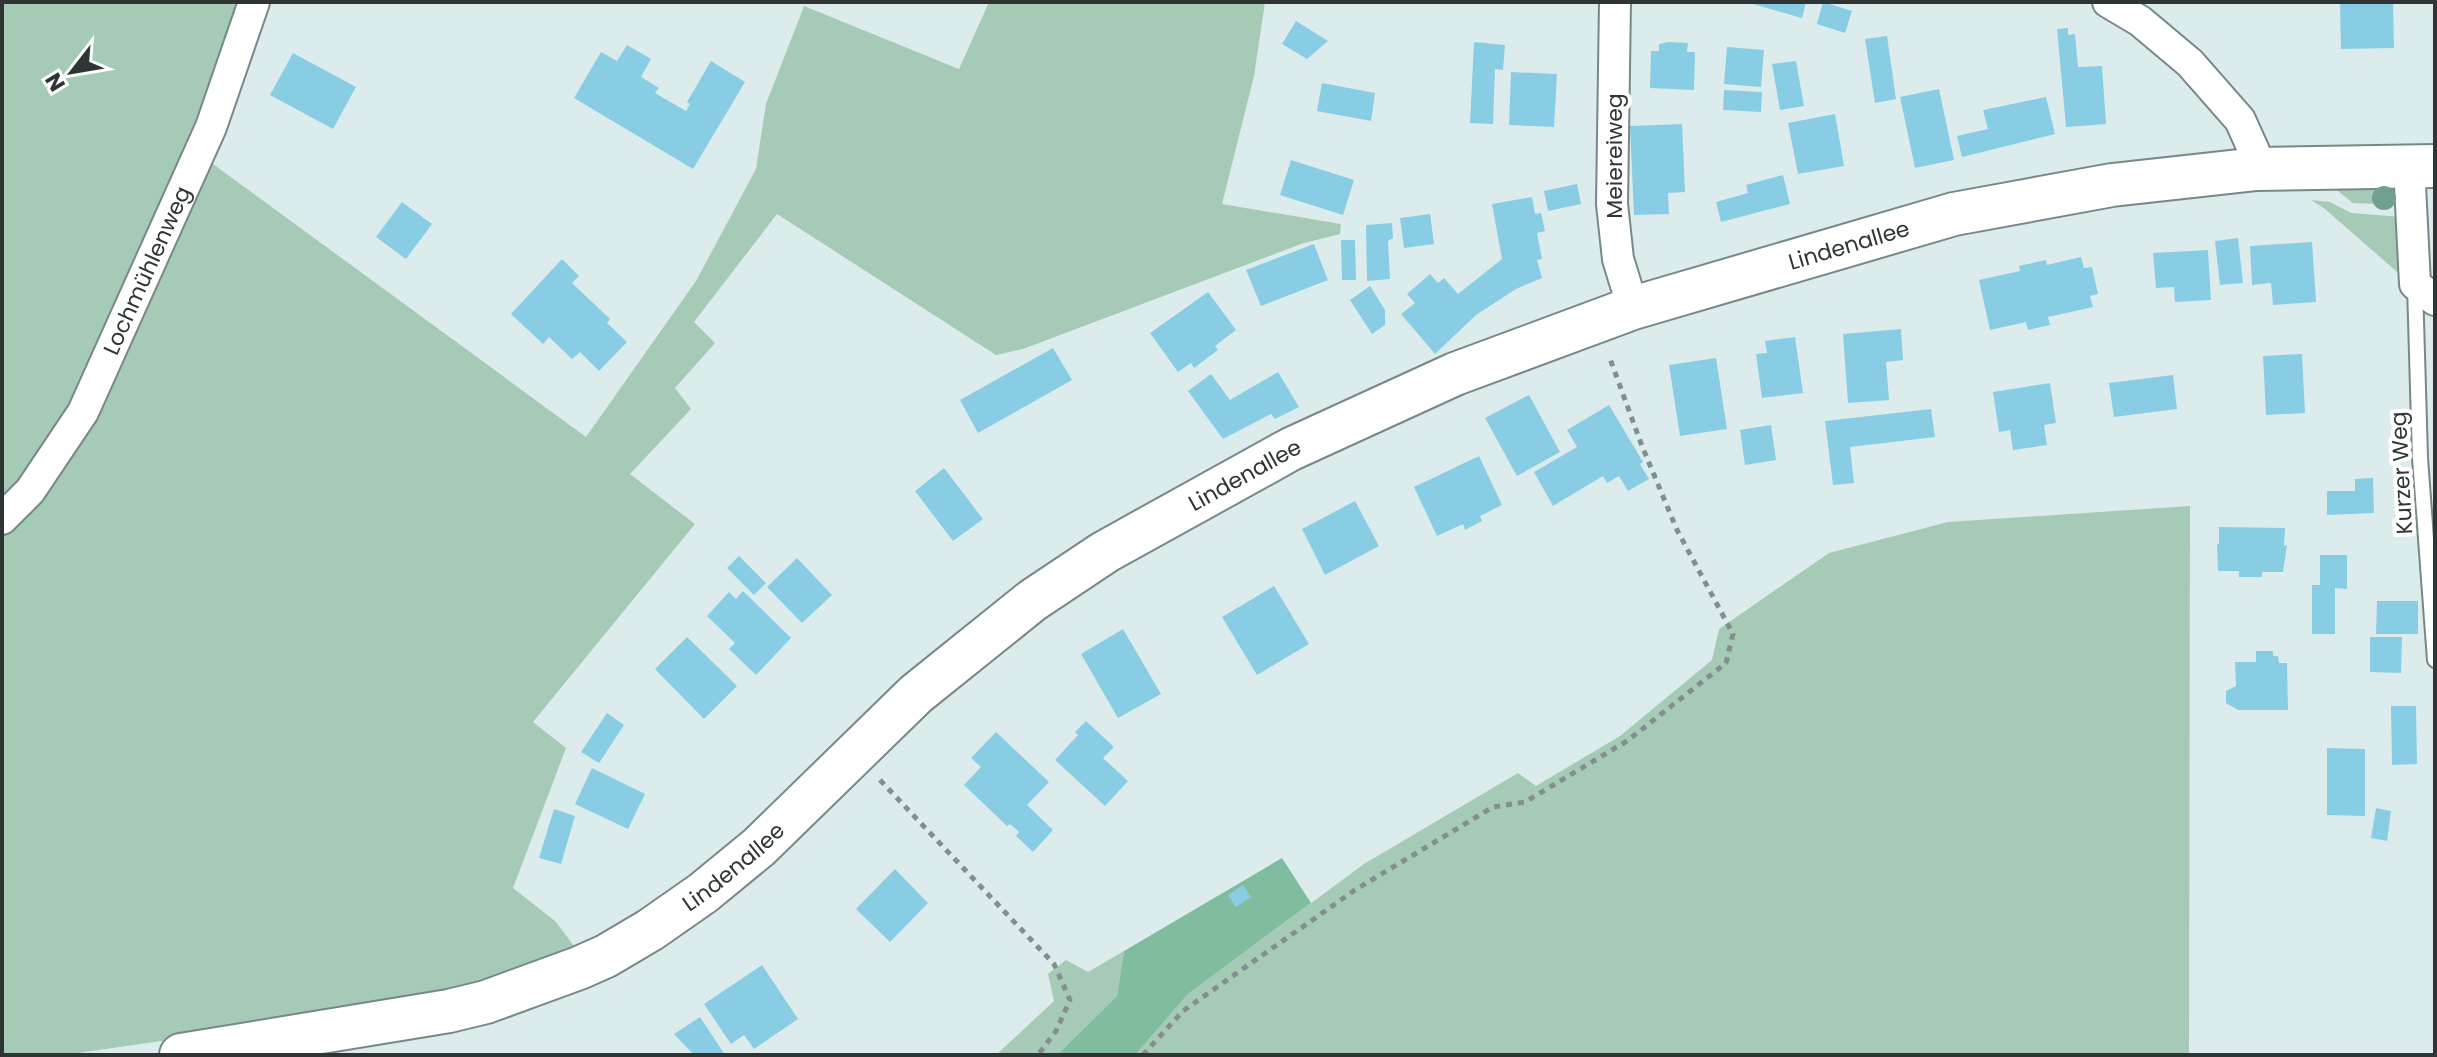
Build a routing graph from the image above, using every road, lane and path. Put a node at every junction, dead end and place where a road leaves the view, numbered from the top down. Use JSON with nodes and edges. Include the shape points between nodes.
{"nodes":[{"id":1,"x":254,"y":2,"type":"edge"},
{"id":2,"x":1615,"y":2,"type":"edge"},
{"id":3,"x":2108,"y":2,"type":"edge"},
{"id":4,"x":2422,"y":166,"type":"edge"},
{"id":5,"x":2257,"y":169,"type":"junction"},
{"id":6,"x":2425,"y":292,"type":"edge"},
{"id":7,"x":1615,"y":314,"type":"junction"},
{"id":8,"x":2,"y":519,"type":"edge"},
{"id":9,"x":2435,"y":660,"type":"edge"},
{"id":10,"x":855,"y":753,"type":"junction"},
{"id":11,"x":181,"y":1055,"type":"edge"},
{"id":12,"x":1038,"y":1055,"type":"edge"},
{"id":13,"x":1143,"y":1055,"type":"edge"}],
"edges":[{"from":1,"to":8,"type":"street","name":"Lochmühlenweg","via":[[211,127],[83,412],[30,491]]},
{"from":2,"to":7,"type":"street","name":"Meiereiweg"},
{"from":3,"to":5,"type":"street","via":[[2190,63],[2240,120]]},
{"from":4,"to":5,"type":"street","name":"Lindenallee"},
{"from":4,"to":6,"type":"street"},
{"from":5,"to":7,"type":"street","name":"Lindenallee","via":[[2112,185],[1954,214]]},
{"from":6,"to":9,"type":"lane","name":"Kurzer Weg","via":[[2420,458]]},
{"from":7,"to":10,"type":"street","name":"Lindenallee","via":[[1455,374],[1304,443],[1105,552],[979,642]]},
{"from":7,"to":13,"type":"path","via":[[1642,446],[1677,530],[1733,634],[1726,663],[1627,741],[1525,802],[1493,807],[1355,890],[1183,1011]]},
{"from":10,"to":11,"type":"street","name":"Lindenallee","via":[[759,847],[703,893],[606,956],[486,1002]]},
{"from":10,"to":12,"type":"path","via":[[1054,964],[1070,1000]]}]}
